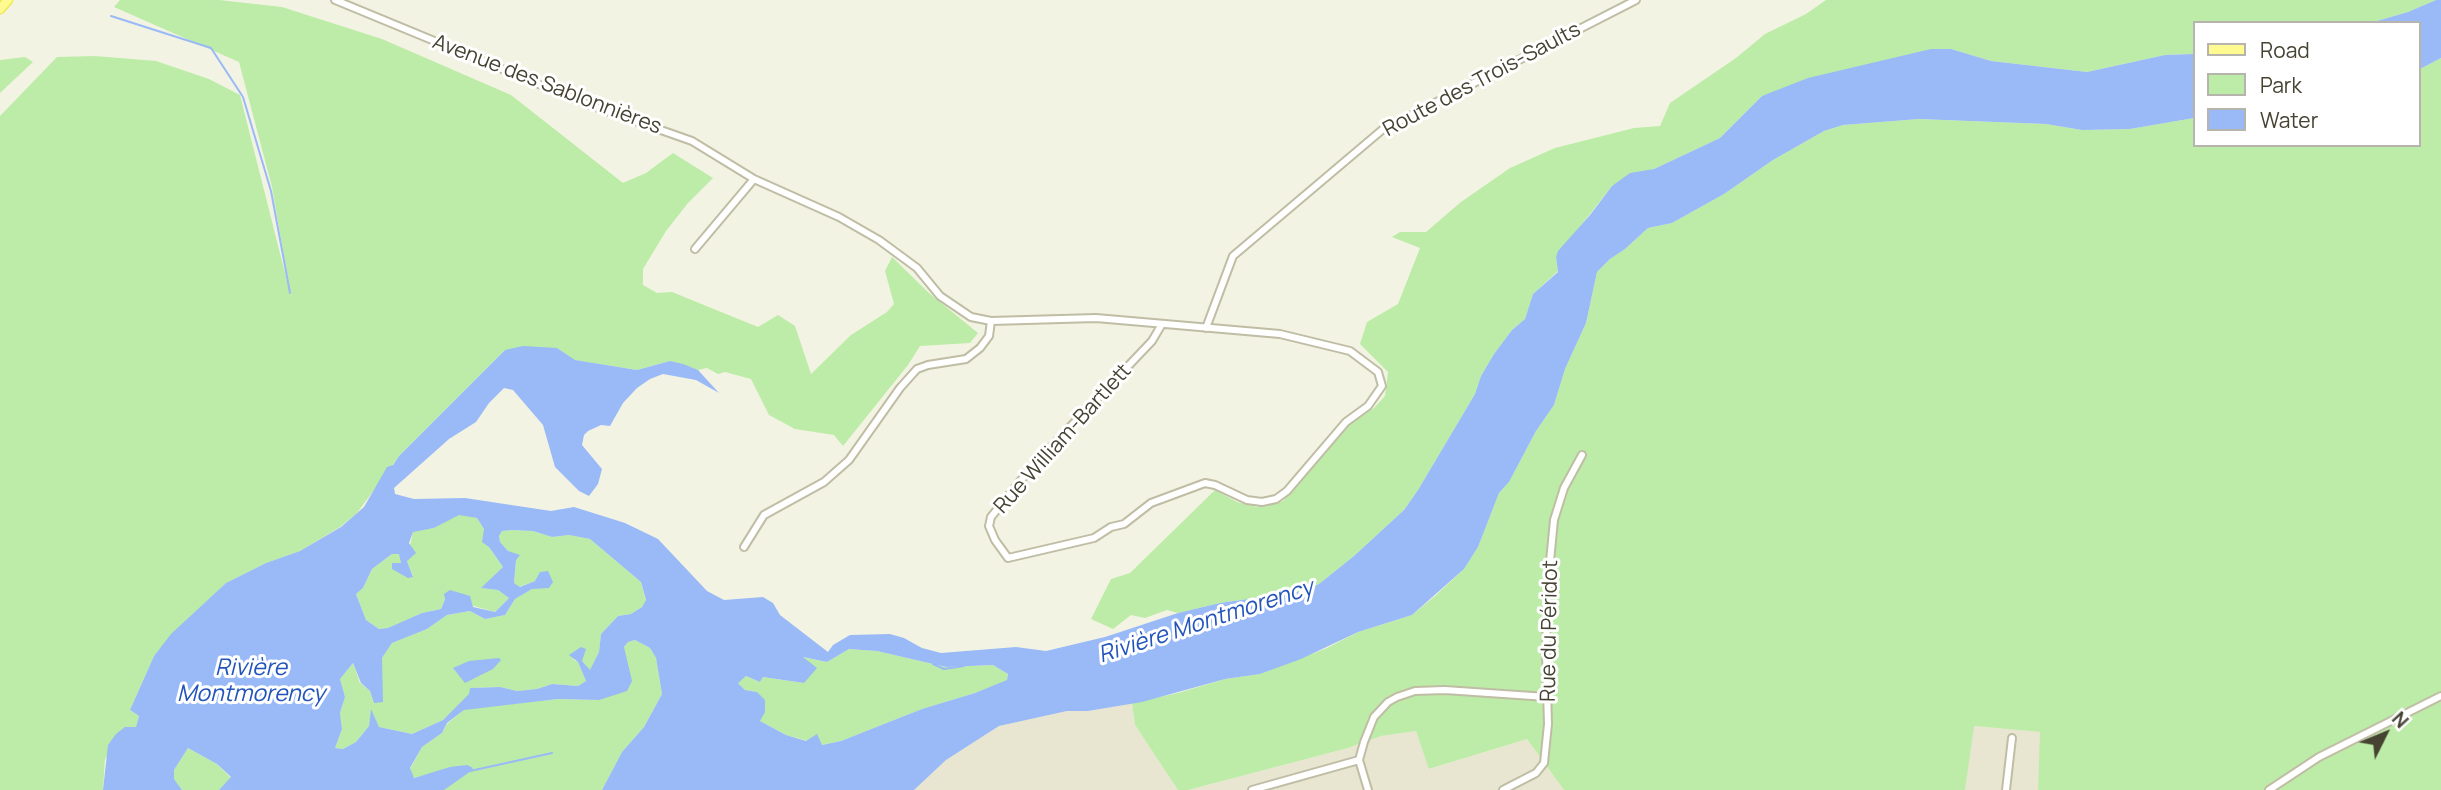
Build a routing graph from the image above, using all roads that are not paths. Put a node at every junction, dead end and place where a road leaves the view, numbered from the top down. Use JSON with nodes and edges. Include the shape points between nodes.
{"nodes":[{"id":1,"x":8,"y":0,"type":"edge"},
{"id":2,"x":335,"y":0,"type":"edge"},
{"id":3,"x":1636,"y":0,"type":"edge"},
{"id":4,"x":0,"y":9,"type":"edge"},
{"id":5,"x":754,"y":178,"type":"junction"},
{"id":6,"x":695,"y":249,"type":"dead end"},
{"id":7,"x":991,"y":321,"type":"junction"},
{"id":8,"x":1162,"y":324,"type":"junction"},
{"id":9,"x":1206,"y":328,"type":"junction"},
{"id":10,"x":1582,"y":455,"type":"dead end"},
{"id":11,"x":744,"y":547,"type":"dead end"},
{"id":12,"x":1008,"y":558,"type":"joint"},
{"id":13,"x":2441,"y":696,"type":"edge"},
{"id":14,"x":1547,"y":697,"type":"junction"},
{"id":15,"x":2012,"y":738,"type":"dead end"},
{"id":16,"x":1359,"y":760,"type":"junction"},
{"id":17,"x":1252,"y":790,"type":"edge"},
{"id":18,"x":1368,"y":790,"type":"edge"},
{"id":19,"x":1503,"y":790,"type":"edge"},
{"id":20,"x":2006,"y":790,"type":"edge"},
{"id":21,"x":2269,"y":790,"type":"edge"}],
"edges":[{"from":1,"to":4,"type":"main road"},
{"from":2,"to":5,"type":"street","name":"Avenue des Sablonnières","via":[[587,104],[692,141]]},
{"from":3,"to":9,"type":"street","name":"Route des Trois-Saults","via":[[1382,130],[1233,256]]},
{"from":5,"to":6,"type":"street"},
{"from":5,"to":7,"type":"street","name":"Avenue des Sablonnières","via":[[879,240],[917,268],[954,307]]},
{"from":7,"to":8,"type":"street","name":"Avenue des Sablonnières","via":[[1096,318]]},
{"from":7,"to":11,"type":"street","via":[[989,336],[966,359],[917,369],[849,460],[824,482],[764,515]]},
{"from":8,"to":9,"type":"street","name":"Avenue des Sablonnières"},
{"from":8,"to":12,"type":"street","name":"Rue William-Bartlett","via":[[1153,341],[1031,468],[991,517],[989,526]]},
{"from":9,"to":12,"type":"street","name":"Avenue des Sablonnières","via":[[1280,334],[1350,351],[1378,372],[1382,386],[1276,499],[1247,500],[1205,483],[1151,503],[1124,524],[1094,538]]},
{"from":10,"to":14,"type":"street","name":"Rue du Péridot","via":[[1554,520],[1548,582]]},
{"from":13,"to":21,"type":"street","via":[[2319,757]]},
{"from":14,"to":16,"type":"street","via":[[1445,690],[1407,693],[1388,702],[1374,717]]},
{"from":14,"to":19,"type":"street","name":"Rue du Péridot","via":[[1544,763],[1536,773]]},
{"from":15,"to":20,"type":"street"},
{"from":16,"to":17,"type":"street"},
{"from":16,"to":18,"type":"street"}]}
